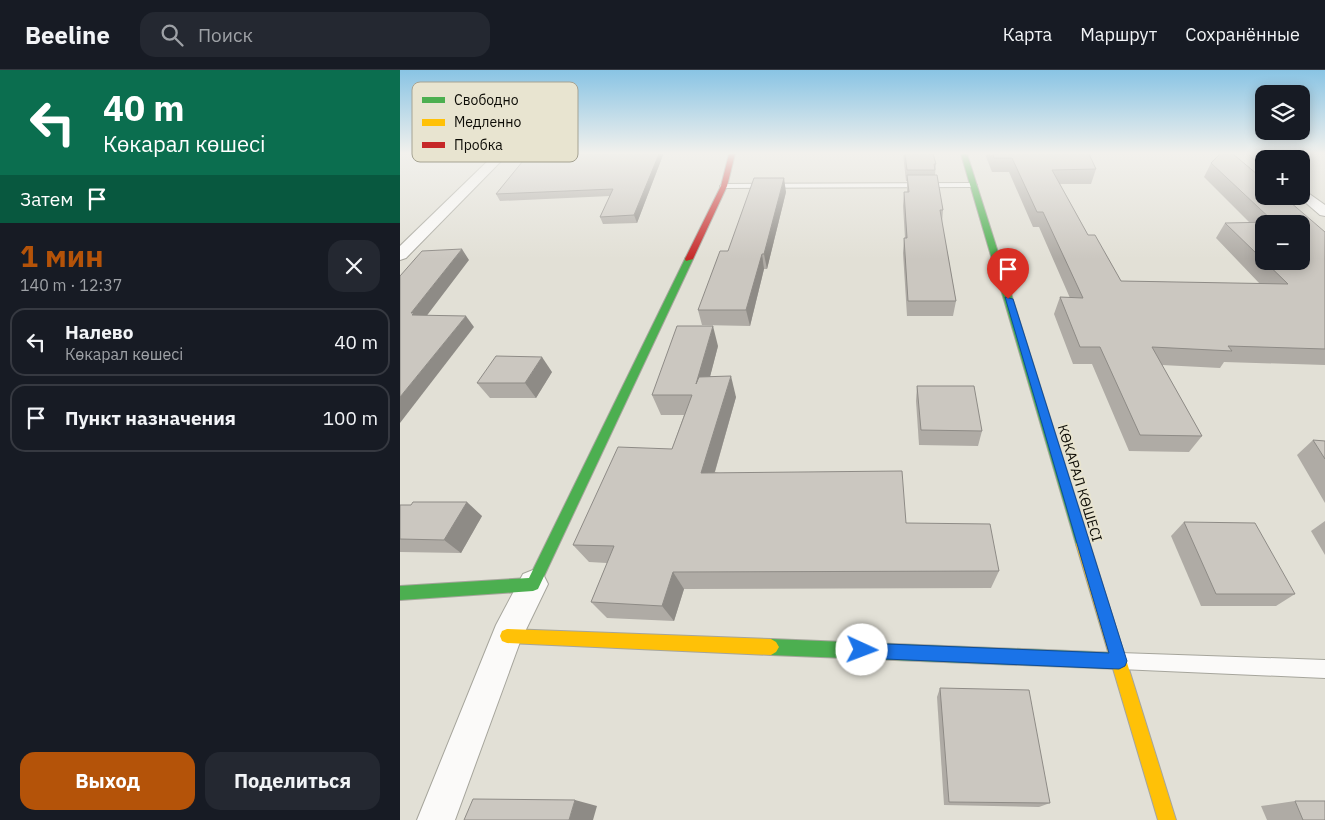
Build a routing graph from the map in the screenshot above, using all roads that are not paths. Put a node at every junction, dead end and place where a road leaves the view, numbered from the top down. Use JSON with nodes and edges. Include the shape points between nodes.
{"nodes":[{"id":1,"x":467,"y":189,"type":"edge"},
{"id":2,"x":723,"y":189,"type":"edge"},
{"id":3,"x":974,"y":189,"type":"edge"},
{"id":4,"x":1310,"y":200,"type":"edge"},
{"id":5,"x":1325,"y":212,"type":"edge"},
{"id":6,"x":400,"y":256,"type":"edge"},
{"id":7,"x":533,"y":584,"type":"junction"},
{"id":8,"x":400,"y":593,"type":"edge"},
{"id":9,"x":507,"y":636,"type":"junction"},
{"id":10,"x":1119,"y":661,"type":"junction"},
{"id":11,"x":1325,"y":669,"type":"edge"},
{"id":12,"x":436,"y":820,"type":"edge"},
{"id":13,"x":1167,"y":820,"type":"edge"}],
"edges":[{"from":1,"to":6,"type":"street"},
{"from":2,"to":7,"type":"street"},
{"from":3,"to":10,"type":"street","name":"КӨКАРАЛ КӨШЕСІ"},
{"from":4,"to":5,"type":"street"},
{"from":7,"to":8,"type":"street"},
{"from":7,"to":9,"type":"street"},
{"from":9,"to":10,"type":"street"},
{"from":9,"to":12,"type":"street"},
{"from":10,"to":11,"type":"lane"},
{"from":10,"to":13,"type":"street","name":"КӨКАРАЛ КӨШЕСІ"}]}
